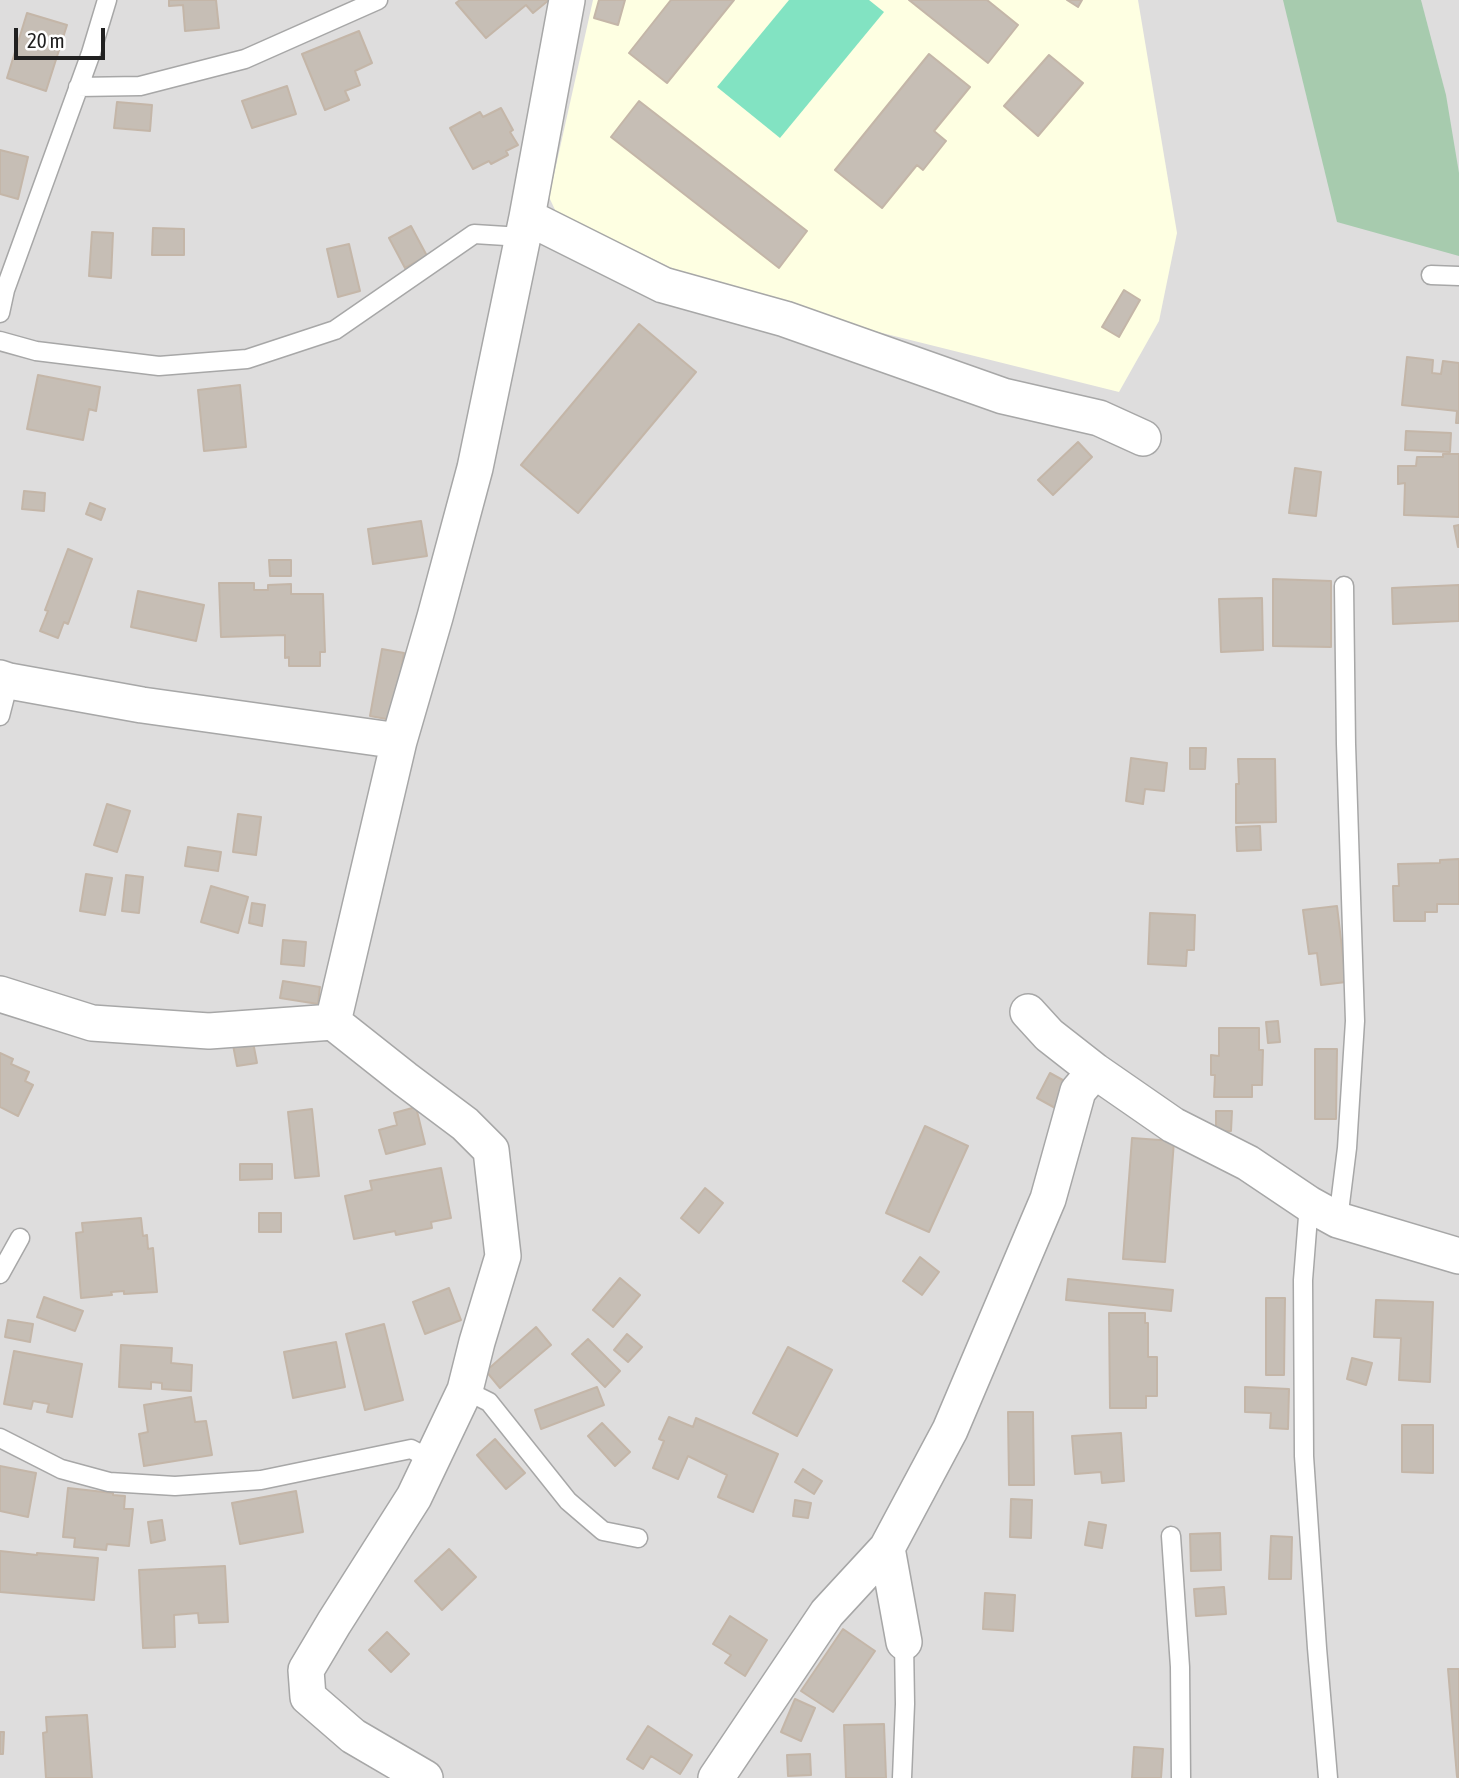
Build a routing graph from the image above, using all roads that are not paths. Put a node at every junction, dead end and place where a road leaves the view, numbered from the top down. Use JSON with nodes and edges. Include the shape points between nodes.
{"nodes":[{"id":1,"x":107,"y":0,"type":"edge"},
{"id":2,"x":378,"y":0,"type":"edge"},
{"id":3,"x":568,"y":0,"type":"edge"},
{"id":4,"x":78,"y":88,"type":"junction"},
{"id":5,"x":524,"y":227,"type":"junction"},
{"id":6,"x":1432,"y":275,"type":"dead end"},
{"id":7,"x":1459,"y":276,"type":"edge"},
{"id":8,"x":3,"y":290,"type":"edge"},
{"id":9,"x":0,"y":313,"type":"edge"},
{"id":10,"x":0,"y":341,"type":"edge"},
{"id":11,"x":1143,"y":438,"type":"dead end"},
{"id":12,"x":1344,"y":586,"type":"dead end"},
{"id":13,"x":5,"y":680,"type":"edge"},
{"id":14,"x":0,"y":716,"type":"edge"},
{"id":15,"x":399,"y":741,"type":"junction"},
{"id":16,"x":0,"y":994,"type":"edge"},
{"id":17,"x":1028,"y":1012,"type":"dead end"},
{"id":18,"x":333,"y":1022,"type":"junction"},
{"id":19,"x":1095,"y":1070,"type":"junction"},
{"id":20,"x":1323,"y":1212,"type":"junction"},
{"id":21,"x":20,"y":1238,"type":"dead end"},
{"id":22,"x":1459,"y":1255,"type":"edge"},
{"id":23,"x":0,"y":1274,"type":"edge"},
{"id":24,"x":465,"y":1390,"type":"junction"},
{"id":25,"x":0,"y":1438,"type":"edge"},
{"id":26,"x":432,"y":1460,"type":"junction"},
{"id":27,"x":1171,"y":1536,"type":"dead end"},
{"id":28,"x":638,"y":1538,"type":"dead end"},
{"id":29,"x":887,"y":1548,"type":"junction"},
{"id":30,"x":904,"y":1642,"type":"joint"},
{"id":31,"x":425,"y":1778,"type":"edge"},
{"id":32,"x":716,"y":1778,"type":"edge"},
{"id":33,"x":902,"y":1778,"type":"edge"},
{"id":34,"x":1181,"y":1778,"type":"edge"},
{"id":35,"x":1328,"y":1778,"type":"edge"}],
"edges":[{"from":1,"to":4,"type":"lane"},
{"from":2,"to":4,"type":"lane","via":[[245,59],[140,86]]},
{"from":3,"to":5,"type":"street"},
{"from":4,"to":8,"type":"lane"},
{"from":5,"to":10,"type":"lane","via":[[474,234],[335,330],[247,359],[159,366],[36,351]]},
{"from":5,"to":11,"type":"street","via":[[663,285],[785,319],[1003,396],[1098,418]]},
{"from":5,"to":15,"type":"street","via":[[475,468]]},
{"from":6,"to":7,"type":"lane"},
{"from":8,"to":9,"type":"lane"},
{"from":12,"to":20,"type":"lane","via":[[1355,1021],[1347,1148]]},
{"from":13,"to":14,"type":"lane"},
{"from":13,"to":15,"type":"street","via":[[142,705]]},
{"from":15,"to":18,"type":"street"},
{"from":16,"to":18,"type":"street","via":[[92,1023],[209,1031]]},
{"from":17,"to":19,"type":"street","via":[[1049,1035]]},
{"from":18,"to":24,"type":"street","via":[[465,1124],[491,1150],[503,1256]]},
{"from":19,"to":20,"type":"street","via":[[1172,1125],[1248,1163]]},
{"from":19,"to":29,"type":"street","via":[[1078,1091],[1048,1199],[955,1418]]},
{"from":20,"to":22,"type":"street"},
{"from":20,"to":35,"type":"lane","via":[[1303,1280],[1304,1456]]},
{"from":21,"to":23,"type":"lane"},
{"from":24,"to":26,"type":"street"},
{"from":24,"to":28,"type":"lane","via":[[489,1402],[568,1502],[603,1531]]},
{"from":25,"to":26,"type":"lane","via":[[61,1469],[108,1482],[175,1486],[261,1480],[411,1449]]},
{"from":26,"to":31,"type":"street","via":[[414,1497],[306,1670],[308,1697],[353,1736]]},
{"from":27,"to":34,"type":"lane","via":[[1180,1667]]},
{"from":29,"to":30,"type":"street"},
{"from":29,"to":32,"type":"street","via":[[827,1614]]},
{"from":30,"to":33,"type":"lane"}]}
